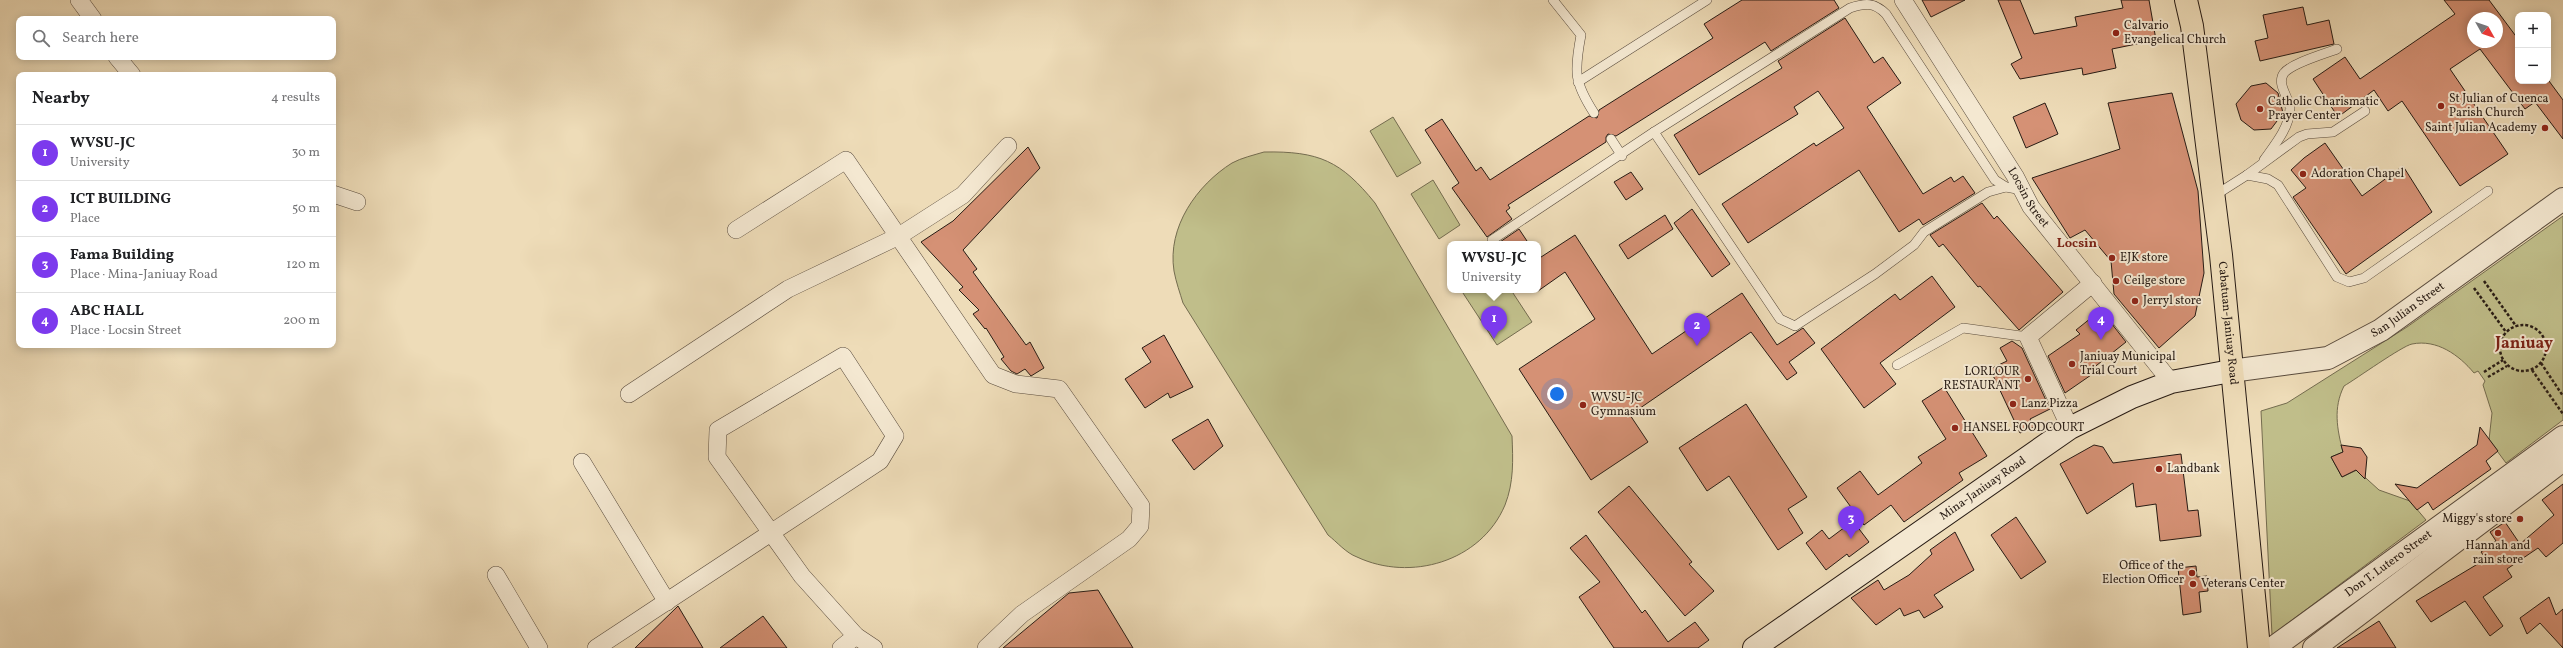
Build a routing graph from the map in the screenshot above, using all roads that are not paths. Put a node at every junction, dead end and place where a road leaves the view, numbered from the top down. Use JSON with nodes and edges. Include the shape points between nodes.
{"nodes":[{"id":1,"x":79,"y":0,"type":"edge"},
{"id":2,"x":1553,"y":0,"type":"edge"},
{"id":3,"x":1706,"y":0,"type":"edge"},
{"id":4,"x":1903,"y":0,"type":"edge"},
{"id":5,"x":2186,"y":0,"type":"edge"},
{"id":6,"x":1870,"y":2,"type":"edge"},
{"id":7,"x":91,"y":16,"type":"edge"},
{"id":8,"x":2337,"y":49,"type":"dead end"},
{"id":9,"x":120,"y":60,"type":"edge"},
{"id":10,"x":130,"y":72,"type":"edge"},
{"id":11,"x":1578,"y":82,"type":"junction"},
{"id":12,"x":2365,"y":111,"type":"dead end"},
{"id":13,"x":1594,"y":113,"type":"dead end"},
{"id":14,"x":1654,"y":132,"type":"junction"},
{"id":15,"x":1611,"y":140,"type":"dead end"},
{"id":16,"x":1008,"y":146,"type":"dead end"},
{"id":17,"x":1622,"y":156,"type":"junction"},
{"id":18,"x":2260,"y":166,"type":"junction"},
{"id":19,"x":2247,"y":175,"type":"junction"},
{"id":20,"x":2014,"y":189,"type":"junction"},
{"id":21,"x":2488,"y":191,"type":"dead end"},
{"id":22,"x":336,"y":195,"type":"edge"},
{"id":23,"x":2214,"y":196,"type":"junction"},
{"id":24,"x":2563,"y":198,"type":"edge"},
{"id":25,"x":357,"y":202,"type":"dead end"},
{"id":26,"x":736,"y":230,"type":"dead end"},
{"id":27,"x":899,"y":236,"type":"junction"},
{"id":28,"x":1492,"y":240,"type":"dead end"},
{"id":29,"x":2093,"y":283,"type":"junction"},
{"id":30,"x":2028,"y":337,"type":"junction"},
{"id":31,"x":1897,"y":365,"type":"dead end"},
{"id":32,"x":2232,"y":371,"type":"junction"},
{"id":33,"x":2171,"y":382,"type":"junction"},
{"id":34,"x":629,"y":394,"type":"dead end"},
{"id":35,"x":2070,"y":428,"type":"junction"},
{"id":36,"x":2563,"y":437,"type":"edge"},
{"id":37,"x":2563,"y":460,"type":"edge"},
{"id":38,"x":582,"y":462,"type":"dead end"},
{"id":39,"x":771,"y":534,"type":"junction"},
{"id":40,"x":496,"y":575,"type":"dead end"},
{"id":41,"x":667,"y":602,"type":"junction"},
{"id":42,"x":856,"y":636,"type":"junction"},
{"id":43,"x":539,"y":648,"type":"edge"},
{"id":44,"x":596,"y":648,"type":"edge"},
{"id":45,"x":841,"y":648,"type":"edge"},
{"id":46,"x":874,"y":648,"type":"edge"},
{"id":47,"x":986,"y":648,"type":"edge"},
{"id":48,"x":1754,"y":648,"type":"edge"},
{"id":49,"x":2259,"y":648,"type":"edge"},
{"id":50,"x":2272,"y":648,"type":"edge"},
{"id":51,"x":2314,"y":648,"type":"edge"}],
"edges":[{"from":1,"to":7,"type":"street"},
{"from":2,"to":11,"type":"lane","via":[[1581,36]]},
{"from":3,"to":11,"type":"lane"},
{"from":4,"to":20,"type":"street","name":"Locsin Street"},
{"from":5,"to":23,"type":"main road","name":"Cabatuan-Janiuay Road","via":[[2192,26]]},
{"from":6,"to":14,"type":"lane","via":[[1850,8]]},
{"from":6,"to":20,"type":"lane","via":[[1886,14],[1995,180]]},
{"from":8,"to":18,"type":"lane","via":[[2291,68],[2283,74],[2282,83],[2289,102],[2288,117],[2284,129]]},
{"from":9,"to":10,"type":"street"},
{"from":11,"to":13,"type":"lane","via":[[1580,91]]},
{"from":12,"to":18,"type":"lane","via":[[2333,132],[2307,134],[2299,138]]},
{"from":14,"to":17,"type":"lane"},
{"from":14,"to":20,"type":"lane","via":[[1780,319],[1795,326],[1880,270],[1914,245],[1924,232],[1988,192]]},
{"from":15,"to":17,"type":"lane"},
{"from":16,"to":27,"type":"street","via":[[963,195]]},
{"from":17,"to":28,"type":"lane"},
{"from":18,"to":19,"type":"lane"},
{"from":19,"to":21,"type":"lane","via":[[2268,179],[2278,185],[2337,277],[2349,282],[2364,278]]},
{"from":19,"to":23,"type":"lane"},
{"from":20,"to":29,"type":"street","name":"Locsin Street","via":[[2032,207]]},
{"from":22,"to":25,"type":"street"},
{"from":23,"to":32,"type":"main road","name":"Cabatuan-Janiuay Road"},
{"from":24,"to":32,"type":"street","name":"San Julian Street","via":[[2381,330],[2328,358]]},
{"from":26,"to":27,"type":"street","via":[[846,160]]},
{"from":27,"to":34,"type":"street","via":[[788,289]]},
{"from":27,"to":47,"type":"street","via":[[993,375],[1016,384],[1059,389],[1141,506],[1140,526],[1129,539],[1022,614]]},
{"from":29,"to":30,"type":"street"},
{"from":29,"to":33,"type":"street","name":"Locsin Street"},
{"from":30,"to":31,"type":"lane","via":[[1963,328]]},
{"from":30,"to":35,"type":"street"},
{"from":32,"to":33,"type":"street","name":"Mina-Janiuay Road"},
{"from":32,"to":49,"type":"main road","name":"Cabatuan-Janiuay Road"},
{"from":33,"to":35,"type":"street","name":"Mina-Janiuay Road","via":[[2132,397]]},
{"from":35,"to":48,"type":"street","name":"Mina-Janiuay Road"},
{"from":36,"to":50,"type":"street","name":"Don T. Lutero Street"},
{"from":37,"to":51,"type":"street","name":"Don T. Lutero Street"},
{"from":38,"to":41,"type":"street"},
{"from":39,"to":39,"type":"street","via":[[880,461],[895,436],[843,356],[718,430],[716,457]]},
{"from":39,"to":41,"type":"street"},
{"from":39,"to":42,"type":"street","via":[[802,576]]},
{"from":40,"to":43,"type":"street"},
{"from":41,"to":44,"type":"street"},
{"from":42,"to":45,"type":"street"},
{"from":42,"to":46,"type":"street"}]}
